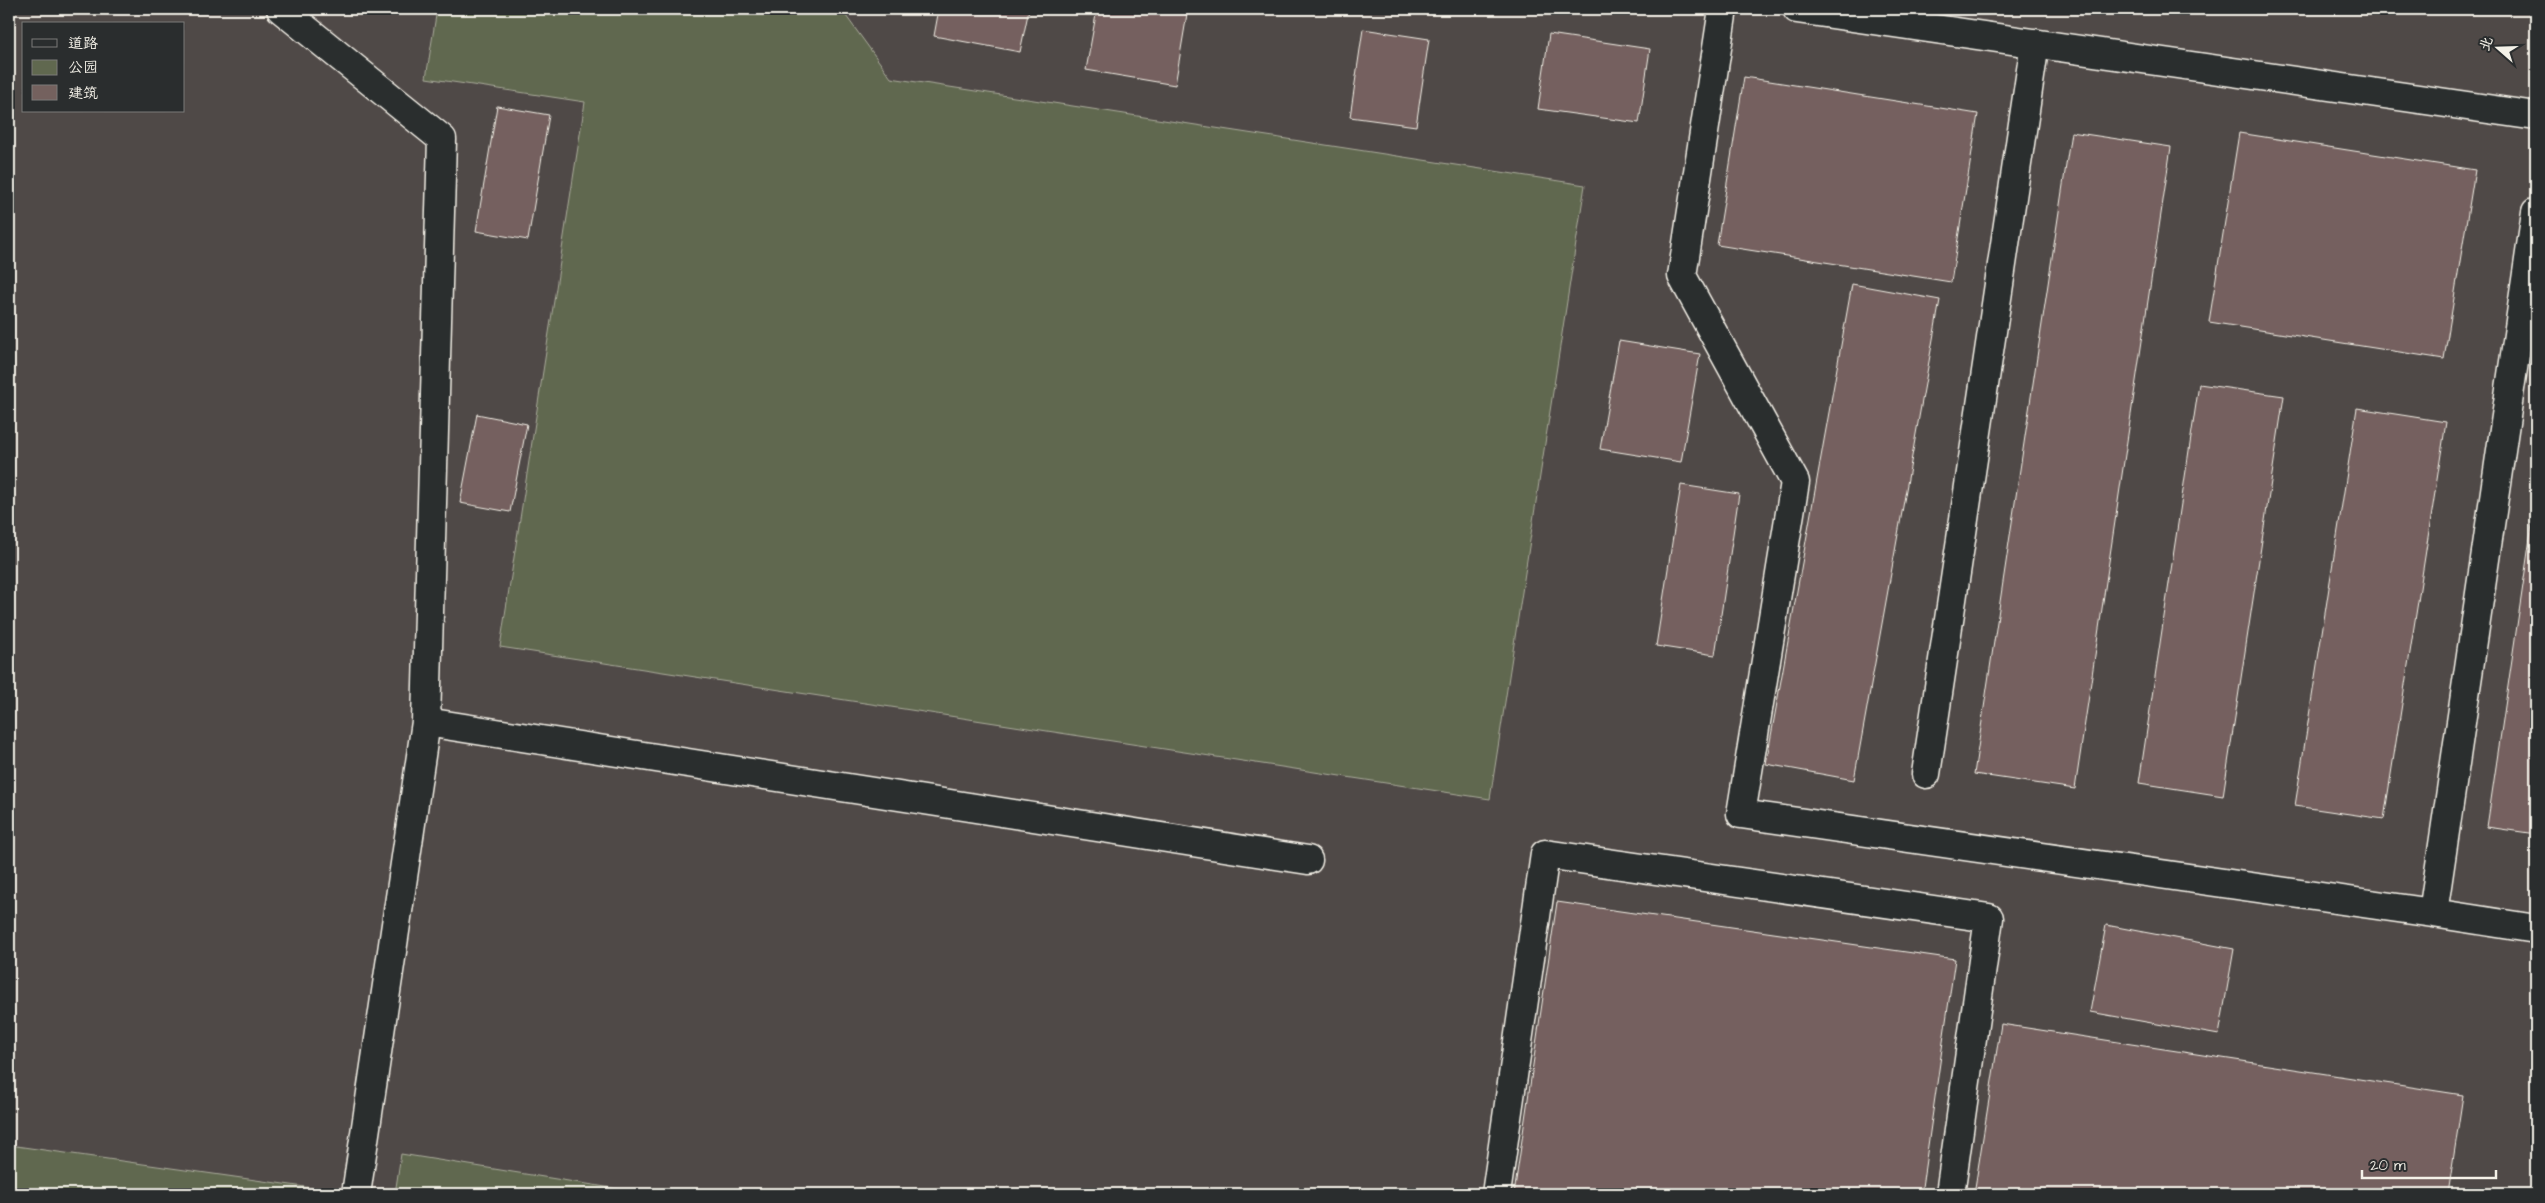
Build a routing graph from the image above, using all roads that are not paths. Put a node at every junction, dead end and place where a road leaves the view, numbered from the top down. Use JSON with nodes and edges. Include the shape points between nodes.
{"nodes":[{"id":1,"x":281,"y":9,"type":"edge"},
{"id":2,"x":1723,"y":9,"type":"edge"},
{"id":3,"x":1796,"y":9,"type":"edge"},
{"id":4,"x":2035,"y":43,"type":"junction"},
{"id":5,"x":2536,"y":116,"type":"edge"},
{"id":6,"x":2536,"y":212,"type":"edge"},
{"id":7,"x":426,"y":722,"type":"junction"},
{"id":8,"x":1926,"y":774,"type":"dead end"},
{"id":9,"x":1308,"y":860,"type":"dead end"},
{"id":10,"x":2433,"y":913,"type":"junction"},
{"id":11,"x":2536,"y":929,"type":"edge"},
{"id":12,"x":356,"y":1194,"type":"edge"},
{"id":13,"x":1496,"y":1194,"type":"edge"},
{"id":14,"x":1950,"y":1194,"type":"edge"}],
"edges":[{"from":1,"to":7,"type":"lane","via":[[442,140]]},
{"from":2,"to":10,"type":"lane","via":[[1682,276],[1796,482],[1741,814]]},
{"from":3,"to":4,"type":"lane"},
{"from":4,"to":5,"type":"lane"},
{"from":4,"to":8,"type":"lane"},
{"from":6,"to":10,"type":"lane"},
{"from":7,"to":9,"type":"lane"},
{"from":7,"to":12,"type":"lane"},
{"from":10,"to":11,"type":"lane"},
{"from":13,"to":14,"type":"lane","via":[[1545,854],[1989,918]]}]}
